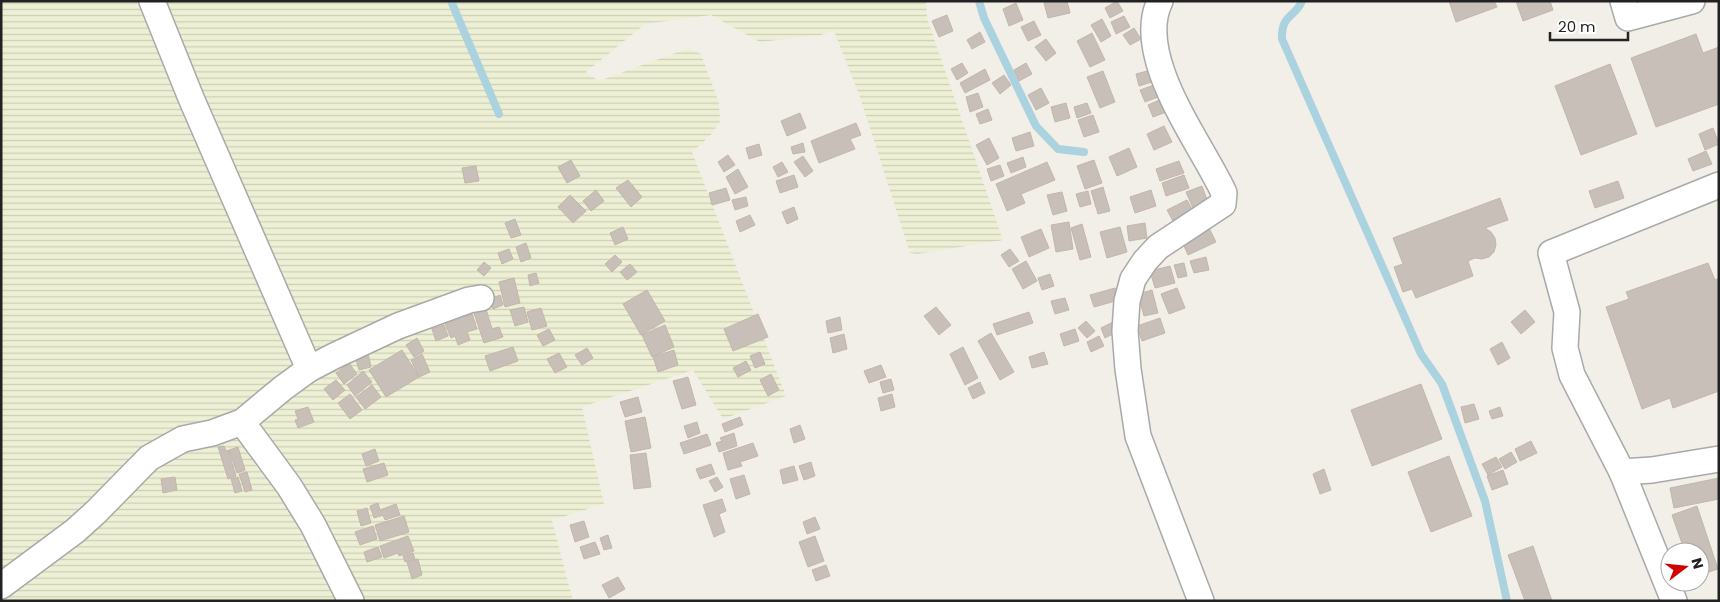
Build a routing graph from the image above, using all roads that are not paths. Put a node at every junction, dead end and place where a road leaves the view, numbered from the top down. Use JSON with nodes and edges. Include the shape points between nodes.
{"nodes":[{"id":1,"x":152,"y":1,"type":"edge"},
{"id":2,"x":1160,"y":1,"type":"edge"},
{"id":3,"x":1623,"y":1,"type":"edge"},
{"id":4,"x":1692,"y":1,"type":"edge"},
{"id":5,"x":1719,"y":185,"type":"edge"},
{"id":6,"x":481,"y":298,"type":"dead end"},
{"id":7,"x":309,"y":369,"type":"junction"},
{"id":8,"x":242,"y":422,"type":"junction"},
{"id":9,"x":1719,"y":459,"type":"edge"},
{"id":10,"x":1622,"y":472,"type":"junction"},
{"id":11,"x":1,"y":586,"type":"edge"},
{"id":12,"x":351,"y":601,"type":"edge"},
{"id":13,"x":1201,"y":601,"type":"edge"},
{"id":14,"x":1674,"y":601,"type":"edge"}],
"edges":[{"from":1,"to":7,"type":"street"},
{"from":2,"to":13,"type":"street","via":[[1154,40],[1166,86],[1224,193],[1223,204],[1158,247],[1145,261],[1133,279],[1127,301],[1126,340],[1138,436]]},
{"from":3,"to":4,"type":"street","via":[[1628,18]]},
{"from":5,"to":10,"type":"street","via":[[1551,254],[1567,312],[1565,348],[1572,375]]},
{"from":6,"to":7,"type":"street","via":[[398,326]]},
{"from":7,"to":8,"type":"street"},
{"from":8,"to":11,"type":"street","via":[[183,439],[149,458],[75,531]]},
{"from":8,"to":12,"type":"street","via":[[313,525]]},
{"from":9,"to":10,"type":"street"},
{"from":10,"to":14,"type":"street"}]}
